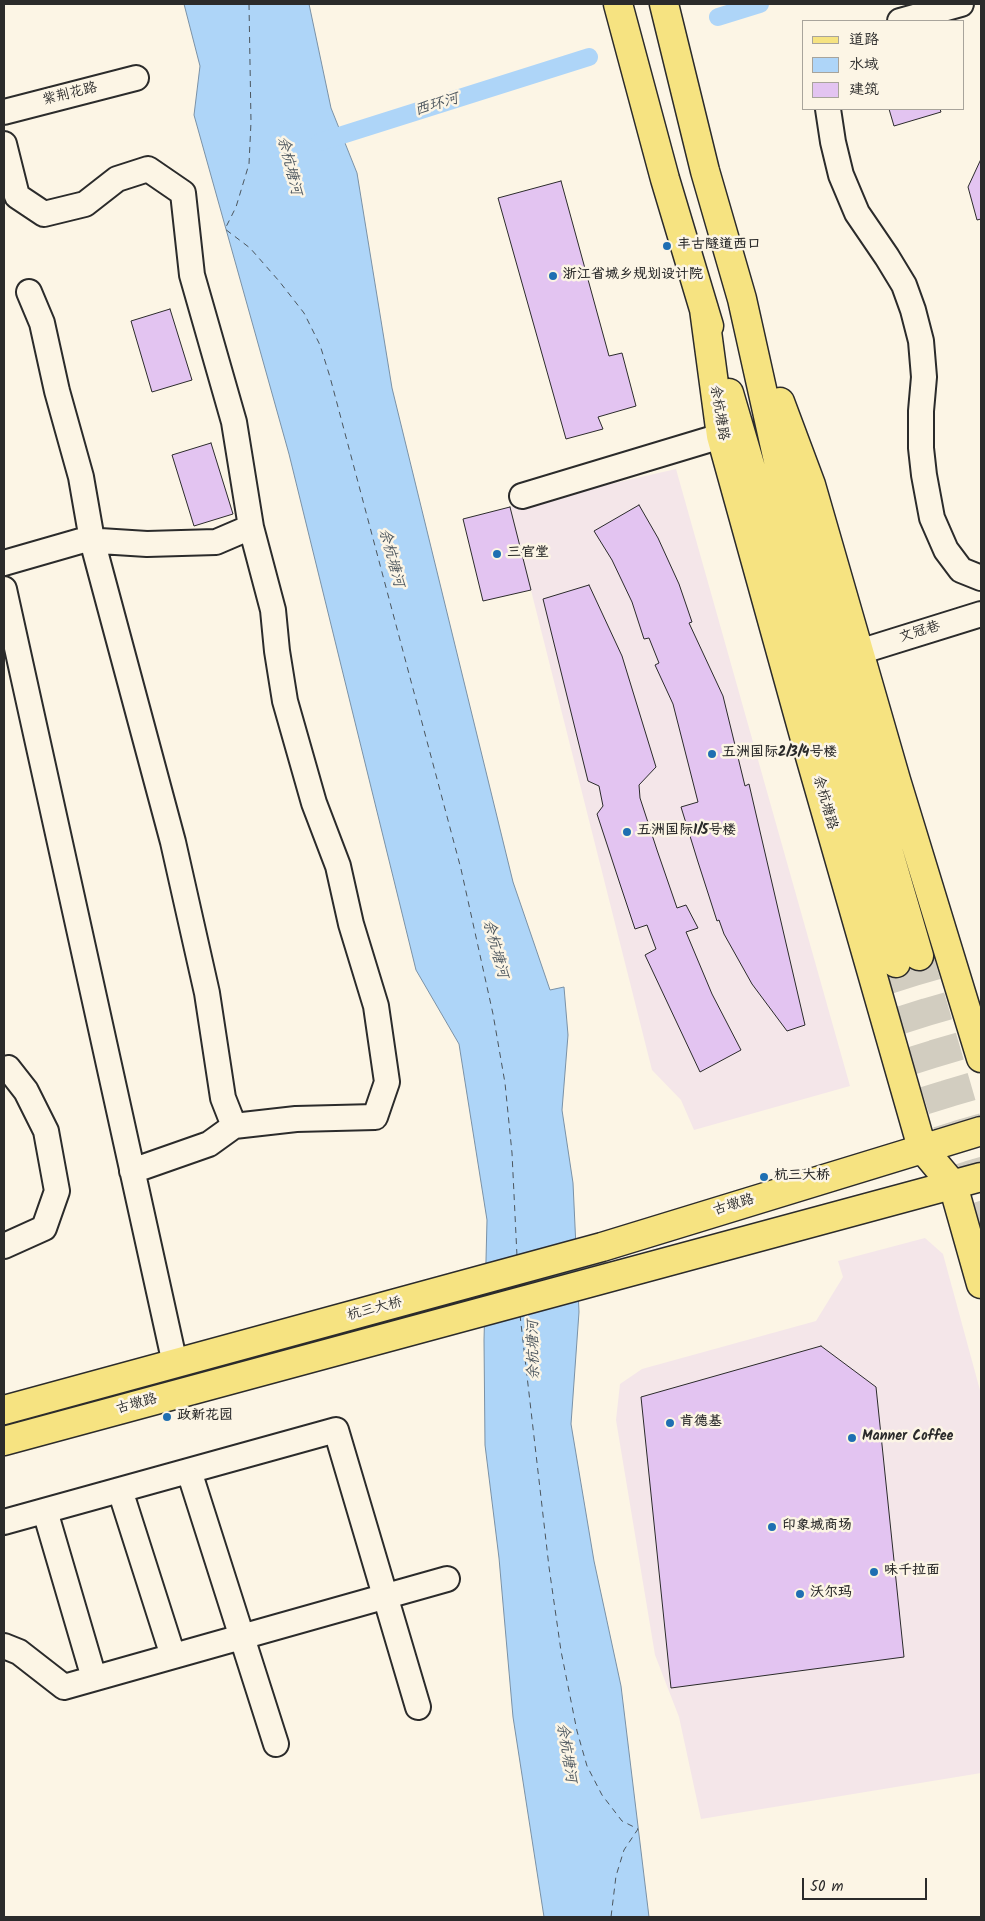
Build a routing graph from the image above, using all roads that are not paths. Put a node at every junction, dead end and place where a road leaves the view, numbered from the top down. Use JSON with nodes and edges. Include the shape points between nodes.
{"nodes":[{"id":1,"x":618,"y":4,"type":"edge"},
{"id":2,"x":664,"y":4,"type":"edge"},
{"id":3,"x":961,"y":4,"type":"edge"},
{"id":4,"x":904,"y":20,"type":"edge"},
{"id":5,"x":136,"y":78,"type":"dead end"},
{"id":6,"x":828,"y":110,"type":"edge"},
{"id":7,"x":4,"y":112,"type":"edge"},
{"id":8,"x":4,"y":144,"type":"edge"},
{"id":9,"x":29,"y":292,"type":"dead end"},
{"id":10,"x":742,"y":299,"type":"junction"},
{"id":11,"x":704,"y":309,"type":"junction"},
{"id":12,"x":721,"y":436,"type":"junction"},
{"id":13,"x":522,"y":496,"type":"dead end"},
{"id":14,"x":251,"y":527,"type":"junction"},
{"id":15,"x":92,"y":540,"type":"junction"},
{"id":16,"x":4,"y":563,"type":"edge"},
{"id":17,"x":981,"y":578,"type":"edge"},
{"id":18,"x":4,"y":589,"type":"edge"},
{"id":19,"x":981,"y":614,"type":"edge"},
{"id":20,"x":858,"y":652,"type":"junction"},
{"id":21,"x":981,"y":1058,"type":"edge"},
{"id":22,"x":5,"y":1063,"type":"edge"},
{"id":23,"x":234,"y":1126,"type":"junction"},
{"id":24,"x":981,"y":1131,"type":"edge"},
{"id":25,"x":922,"y":1148,"type":"junction"},
{"id":26,"x":132,"y":1171,"type":"junction"},
{"id":27,"x":981,"y":1177,"type":"edge"},
{"id":28,"x":953,"y":1185,"type":"junction"},
{"id":29,"x":4,"y":1246,"type":"edge"},
{"id":30,"x":602,"y":1247,"type":"joint"},
{"id":31,"x":981,"y":1284,"type":"edge"},
{"id":32,"x":175,"y":1364,"type":"junction"},
{"id":33,"x":4,"y":1410,"type":"edge"},
{"id":34,"x":4,"y":1441,"type":"edge"},
{"id":35,"x":188,"y":1471,"type":"junction"},
{"id":36,"x":120,"y":1490,"type":"junction"},
{"id":37,"x":45,"y":1511,"type":"junction"},
{"id":38,"x":4,"y":1522,"type":"edge"},
{"id":39,"x":447,"y":1579,"type":"dead end"},
{"id":40,"x":385,"y":1596,"type":"junction"},
{"id":41,"x":242,"y":1637,"type":"junction"},
{"id":42,"x":4,"y":1646,"type":"edge"},
{"id":43,"x":173,"y":1656,"type":"junction"},
{"id":44,"x":94,"y":1678,"type":"junction"},
{"id":45,"x":418,"y":1707,"type":"dead end"},
{"id":46,"x":276,"y":1744,"type":"dead end"}],
"edges":[{"from":1,"to":11,"type":"main road","name":"余杭塘路"},
{"from":2,"to":10,"type":"main road","name":"余杭塘路","via":[[705,171]]},
{"from":3,"to":4,"type":"street"},
{"from":5,"to":7,"type":"street","name":"紫荆花路"},
{"from":6,"to":17,"type":"street","via":[[841,175],[857,213],[904,286],[921,341],[924,377],[921,448],[932,518],[946,550],[961,570]]},
{"from":8,"to":14,"type":"street","via":[[17,196],[44,214],[85,204],[118,179],[148,169],[183,193],[192,275],[234,422]]},
{"from":9,"to":15,"type":"street","via":[[42,323],[56,391],[81,478]]},
{"from":10,"to":11,"type":"main road","name":"余杭塘路","via":[[789,510],[908,960]]},
{"from":10,"to":20,"type":"main road","name":"余杭塘路","via":[[811,486]]},
{"from":11,"to":12,"type":"main road","name":"余杭塘路"},
{"from":12,"to":13,"type":"street"},
{"from":12,"to":25,"type":"main road","name":"余杭塘路"},
{"from":14,"to":15,"type":"street","via":[[216,542],[147,544]]},
{"from":14,"to":23,"type":"street","via":[[273,610],[285,701],[314,803],[338,866],[351,924],[376,1006],[387,1082],[375,1117],[296,1118]]},
{"from":15,"to":16,"type":"street"},
{"from":15,"to":23,"type":"street","via":[[172,842],[207,993],[223,1098]]},
{"from":18,"to":26,"type":"street"},
{"from":19,"to":20,"type":"street","name":"文冠巷"},
{"from":20,"to":21,"type":"main road","name":"余杭塘路"},
{"from":22,"to":29,"type":"street","via":[[26,1090],[46,1131],[57,1191],[44,1228]]},
{"from":23,"to":26,"type":"street","via":[[209,1144]]},
{"from":24,"to":25,"type":"main road","name":"古墩路"},
{"from":25,"to":28,"type":"main road","name":"余杭塘路"},
{"from":25,"to":30,"type":"main road","name":"古墩路"},
{"from":26,"to":32,"type":"street"},
{"from":27,"to":28,"type":"main road"},
{"from":28,"to":31,"type":"main road","name":"余杭塘路"},
{"from":28,"to":34,"type":"main road","name":"古墩路"},
{"from":30,"to":32,"type":"main road","name":"杭三大桥"},
{"from":32,"to":33,"type":"main road"},
{"from":35,"to":36,"type":"street"},
{"from":35,"to":40,"type":"street","via":[[336,1430]]},
{"from":35,"to":41,"type":"street"},
{"from":36,"to":37,"type":"street"},
{"from":36,"to":43,"type":"street"},
{"from":37,"to":38,"type":"street"},
{"from":37,"to":44,"type":"street"},
{"from":39,"to":40,"type":"street"},
{"from":40,"to":41,"type":"street"},
{"from":40,"to":45,"type":"street"},
{"from":41,"to":43,"type":"street"},
{"from":41,"to":46,"type":"street"},
{"from":42,"to":44,"type":"street","via":[[19,1652],[64,1687]]},
{"from":43,"to":44,"type":"street"}]}
